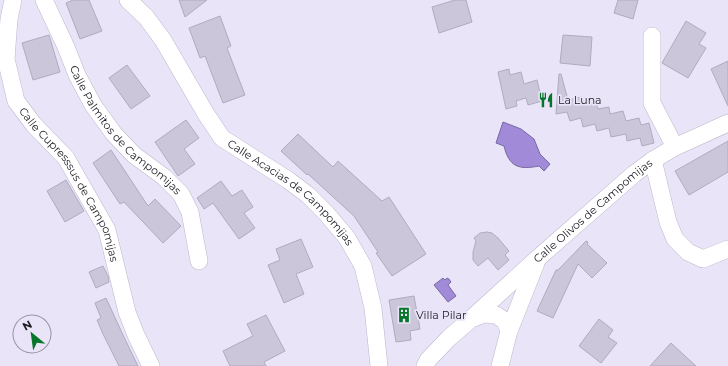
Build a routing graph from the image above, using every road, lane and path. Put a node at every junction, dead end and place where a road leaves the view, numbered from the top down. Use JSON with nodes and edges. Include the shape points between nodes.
{"nodes":[{"id":1,"x":13,"y":0,"type":"edge"},
{"id":2,"x":44,"y":0,"type":"edge"},
{"id":3,"x":128,"y":0,"type":"edge"},
{"id":4,"x":652,"y":36,"type":"dead end"},
{"id":5,"x":728,"y":123,"type":"edge"},
{"id":6,"x":675,"y":147,"type":"junction"},
{"id":7,"x":653,"y":160,"type":"junction"},
{"id":8,"x":728,"y":250,"type":"edge"},
{"id":9,"x":538,"y":258,"type":"junction"},
{"id":10,"x":199,"y":261,"type":"dead end"},
{"id":11,"x":471,"y":319,"type":"junction"},
{"id":12,"x":509,"y":331,"type":"junction"},
{"id":13,"x":151,"y":366,"type":"edge"},
{"id":14,"x":379,"y":366,"type":"edge"},
{"id":15,"x":425,"y":366,"type":"edge"},
{"id":16,"x":500,"y":366,"type":"edge"}],
"edges":[{"from":1,"to":13,"type":"street","name":"Calle Cupresssus de Campomijas","via":[[6,59],[16,102],[66,158],[108,230],[127,312]]},
{"from":2,"to":10,"type":"street","name":"Calle Palmitos de Campomijas","via":[[77,75],[114,134],[134,155],[164,177],[181,194],[190,212]]},
{"from":3,"to":14,"type":"street","name":"Calle Acacias de Campomijas","via":[[146,17],[163,40],[222,138],[308,195],[347,238],[363,266],[373,308]]},
{"from":4,"to":6,"type":"street","via":[[652,103]]},
{"from":5,"to":6,"type":"street","name":"Calle Olivos de Campomijas"},
{"from":6,"to":7,"type":"street","name":"Calle Olivos de Campomijas"},
{"from":7,"to":8,"type":"street","via":[[668,222],[675,239],[688,252],[703,259]]},
{"from":7,"to":9,"type":"street","name":"Calle Olivos de Campomijas"},
{"from":9,"to":11,"type":"street","name":"Calle Olivos de Campomijas"},
{"from":9,"to":12,"type":"street"},
{"from":11,"to":12,"type":"street","via":[[484,314],[496,315],[505,320]]},
{"from":11,"to":15,"type":"street","via":[[448,338]]},
{"from":12,"to":16,"type":"street"}]}
